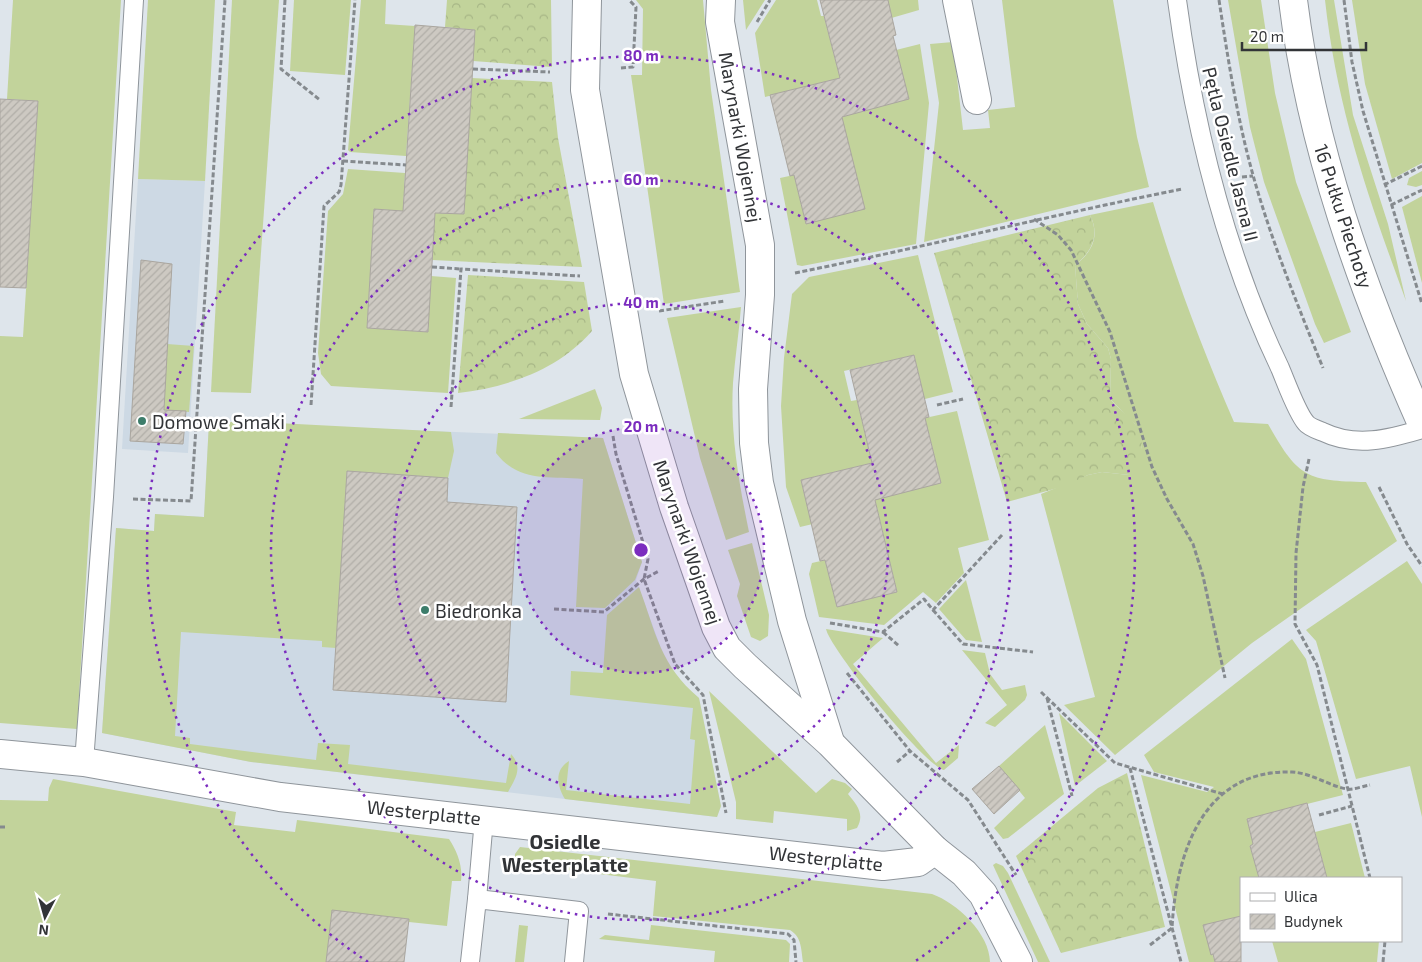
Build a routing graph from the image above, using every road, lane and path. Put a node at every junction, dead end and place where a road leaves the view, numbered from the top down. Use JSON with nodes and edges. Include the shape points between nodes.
{"nodes":[{"id":1,"x":134,"y":0,"type":"edge"},
{"id":2,"x":225,"y":0,"type":"edge"},
{"id":3,"x":285,"y":0,"type":"edge"},
{"id":4,"x":355,"y":0,"type":"edge"},
{"id":5,"x":587,"y":0,"type":"edge"},
{"id":6,"x":721,"y":0,"type":"edge"},
{"id":7,"x":958,"y":0,"type":"edge"},
{"id":8,"x":1176,"y":0,"type":"edge"},
{"id":9,"x":1219,"y":0,"type":"edge"},
{"id":10,"x":1293,"y":0,"type":"edge"},
{"id":11,"x":1344,"y":0,"type":"edge"},
{"id":12,"x":320,"y":100,"type":"dead end"},
{"id":13,"x":977,"y":100,"type":"dead end"},
{"id":14,"x":343,"y":161,"type":"junction"},
{"id":15,"x":406,"y":165,"type":"dead end"},
{"id":16,"x":1422,"y":166,"type":"edge"},
{"id":17,"x":1253,"y":176,"type":"junction"},
{"id":18,"x":1212,"y":182,"type":"junction"},
{"id":19,"x":1384,"y":185,"type":"junction"},
{"id":20,"x":1422,"y":190,"type":"edge"},
{"id":21,"x":1391,"y":205,"type":"junction"},
{"id":22,"x":1034,"y":219,"type":"junction"},
{"id":23,"x":432,"y":267,"type":"dead end"},
{"id":24,"x":461,"y":269,"type":"junction"},
{"id":25,"x":789,"y":275,"type":"dead end"},
{"id":26,"x":588,"y":276,"type":"dead end"},
{"id":27,"x":1422,"y":304,"type":"edge"},
{"id":28,"x":1323,"y":368,"type":"dead end"},
{"id":29,"x":962,"y":399,"type":"dead end"},
{"id":30,"x":311,"y":405,"type":"dead end"},
{"id":31,"x":936,"y":405,"type":"dead end"},
{"id":32,"x":451,"y":407,"type":"dead end"},
{"id":33,"x":1422,"y":424,"type":"edge"},
{"id":34,"x":611,"y":426,"type":"dead end"},
{"id":35,"x":1422,"y":429,"type":"edge"},
{"id":36,"x":1318,"y":430,"type":"junction"},
{"id":37,"x":1379,"y":487,"type":"dead end"},
{"id":38,"x":104,"y":497,"type":"junction"},
{"id":39,"x":1002,"y":535,"type":"dead end"},
{"id":40,"x":1422,"y":566,"type":"edge"},
{"id":41,"x":933,"y":610,"type":"junction"},
{"id":42,"x":826,"y":623,"type":"dead end"},
{"id":43,"x":883,"y":632,"type":"junction"},
{"id":44,"x":899,"y":646,"type":"dead end"},
{"id":45,"x":1033,"y":652,"type":"dead end"},
{"id":46,"x":844,"y":668,"type":"dead end"},
{"id":47,"x":1225,"y":678,"type":"dead end"},
{"id":48,"x":1041,"y":692,"type":"dead end"},
{"id":49,"x":1047,"y":698,"type":"junction"},
{"id":50,"x":830,"y":743,"type":"junction"},
{"id":51,"x":0,"y":754,"type":"edge"},
{"id":52,"x":84,"y":762,"type":"junction"},
{"id":53,"x":1130,"y":768,"type":"junction"},
{"id":54,"x":1370,"y":785,"type":"dead end"},
{"id":55,"x":1348,"y":790,"type":"junction"},
{"id":56,"x":1223,"y":794,"type":"junction"},
{"id":57,"x":1072,"y":796,"type":"dead end"},
{"id":58,"x":1352,"y":806,"type":"junction"},
{"id":59,"x":1319,"y":815,"type":"dead end"},
{"id":60,"x":484,"y":819,"type":"junction"},
{"id":61,"x":726,"y":819,"type":"dead end"},
{"id":62,"x":0,"y":827,"type":"edge"},
{"id":63,"x":5,"y":827,"type":"dead end"},
{"id":64,"x":935,"y":850,"type":"junction"},
{"id":65,"x":1017,"y":877,"type":"dead end"},
{"id":66,"x":1370,"y":877,"type":"edge"},
{"id":67,"x":477,"y":899,"type":"junction"},
{"id":68,"x":579,"y":911,"type":"junction"},
{"id":69,"x":1172,"y":928,"type":"junction"},
{"id":70,"x":1385,"y":942,"type":"edge"},
{"id":71,"x":1150,"y":945,"type":"dead end"},
{"id":72,"x":470,"y":962,"type":"edge"},
{"id":73,"x":574,"y":962,"type":"edge"},
{"id":74,"x":796,"y":962,"type":"edge"},
{"id":75,"x":1018,"y":962,"type":"edge"},
{"id":76,"x":1181,"y":962,"type":"edge"},
{"id":77,"x":1383,"y":962,"type":"edge"}],
"edges":[{"from":1,"to":38,"type":"lane"},
{"from":2,"to":38,"type":"path","via":[[191,501]]},
{"from":3,"to":12,"type":"path","via":[[281,69]]},
{"from":4,"to":14,"type":"path"},
{"from":5,"to":50,"type":"street","name":"Marynarki Wojennej","via":[[585,90],[618,287],[634,374],[674,507],[716,627],[727,648]]},
{"from":6,"to":50,"type":"street","name":"Marynarki Wojennej","via":[[720,22],[760,245],[753,389],[759,483],[792,621]]},
{"from":7,"to":13,"type":"street"},
{"from":8,"to":18,"type":"lane","name":"Pętla Osiedle Jasna II","via":[[1183,50]]},
{"from":9,"to":17,"type":"path","via":[[1234,92]]},
{"from":10,"to":33,"type":"street","name":"16 Pułku Piechoty","via":[[1312,112],[1332,184],[1387,344]]},
{"from":11,"to":19,"type":"path","via":[[1352,62]]},
{"from":14,"to":15,"type":"path"},
{"from":14,"to":30,"type":"path","via":[[339,192],[324,206]]},
{"from":16,"to":19,"type":"path"},
{"from":17,"to":18,"type":"path"},
{"from":17,"to":28,"type":"path"},
{"from":18,"to":22,"type":"path"},
{"from":18,"to":36,"type":"lane","name":"Pętla Osiedle Jasna II","via":[[1239,268],[1270,348],[1306,424]]},
{"from":19,"to":21,"type":"path"},
{"from":20,"to":21,"type":"path"},
{"from":21,"to":27,"type":"path"},
{"from":22,"to":25,"type":"path","via":[[920,248]]},
{"from":22,"to":47,"type":"path","via":[[1058,235],[1071,250],[1110,332],[1152,467],[1193,544]]},
{"from":23,"to":24,"type":"path"},
{"from":24,"to":26,"type":"path"},
{"from":24,"to":32,"type":"path"},
{"from":29,"to":31,"type":"path"},
{"from":34,"to":61,"type":"path","via":[[616,454],[648,559],[644,579],[646,587],[675,664],[703,695],[726,805]]},
{"from":35,"to":36,"type":"lane","name":"Pętla Osiedle Jasna II","via":[[1384,441],[1356,441]]},
{"from":36,"to":55,"type":"path","via":[[1303,487],[1299,518],[1296,624],[1317,666]]},
{"from":37,"to":40,"type":"path"},
{"from":38,"to":52,"type":"lane"},
{"from":39,"to":41,"type":"path"},
{"from":41,"to":43,"type":"path","via":[[924,599]]},
{"from":41,"to":45,"type":"path","via":[[964,644]]},
{"from":42,"to":43,"type":"path"},
{"from":43,"to":44,"type":"path"},
{"from":46,"to":65,"type":"path","via":[[910,751],[968,800]]},
{"from":48,"to":49,"type":"path"},
{"from":49,"to":53,"type":"path","via":[[1116,763]]},
{"from":49,"to":57,"type":"path"},
{"from":50,"to":64,"type":"street","name":"Marynarki Wojennej"},
{"from":51,"to":52,"type":"street","name":"Westerplatte"},
{"from":52,"to":60,"type":"street","name":"Westerplatte","via":[[280,797]]},
{"from":53,"to":56,"type":"path"},
{"from":53,"to":69,"type":"path"},
{"from":54,"to":55,"type":"path"},
{"from":55,"to":56,"type":"path","via":[[1295,772],[1276,772],[1252,776]]},
{"from":55,"to":58,"type":"path"},
{"from":56,"to":69,"type":"path","via":[[1205,814],[1180,864]]},
{"from":58,"to":59,"type":"path"},
{"from":58,"to":66,"type":"path"},
{"from":60,"to":64,"type":"street","name":"Westerplatte","via":[[883,866],[918,862]]},
{"from":60,"to":67,"type":"lane"},
{"from":62,"to":63,"type":"path"},
{"from":64,"to":75,"type":"street","name":"Marynarki Wojennej","via":[[964,873],[982,894]]},
{"from":67,"to":68,"type":"lane"},
{"from":67,"to":72,"type":"lane"},
{"from":68,"to":73,"type":"lane"},
{"from":68,"to":74,"type":"path","via":[[788,934],[794,940]]},
{"from":69,"to":71,"type":"path"},
{"from":69,"to":76,"type":"path"},
{"from":70,"to":77,"type":"path"}]}
